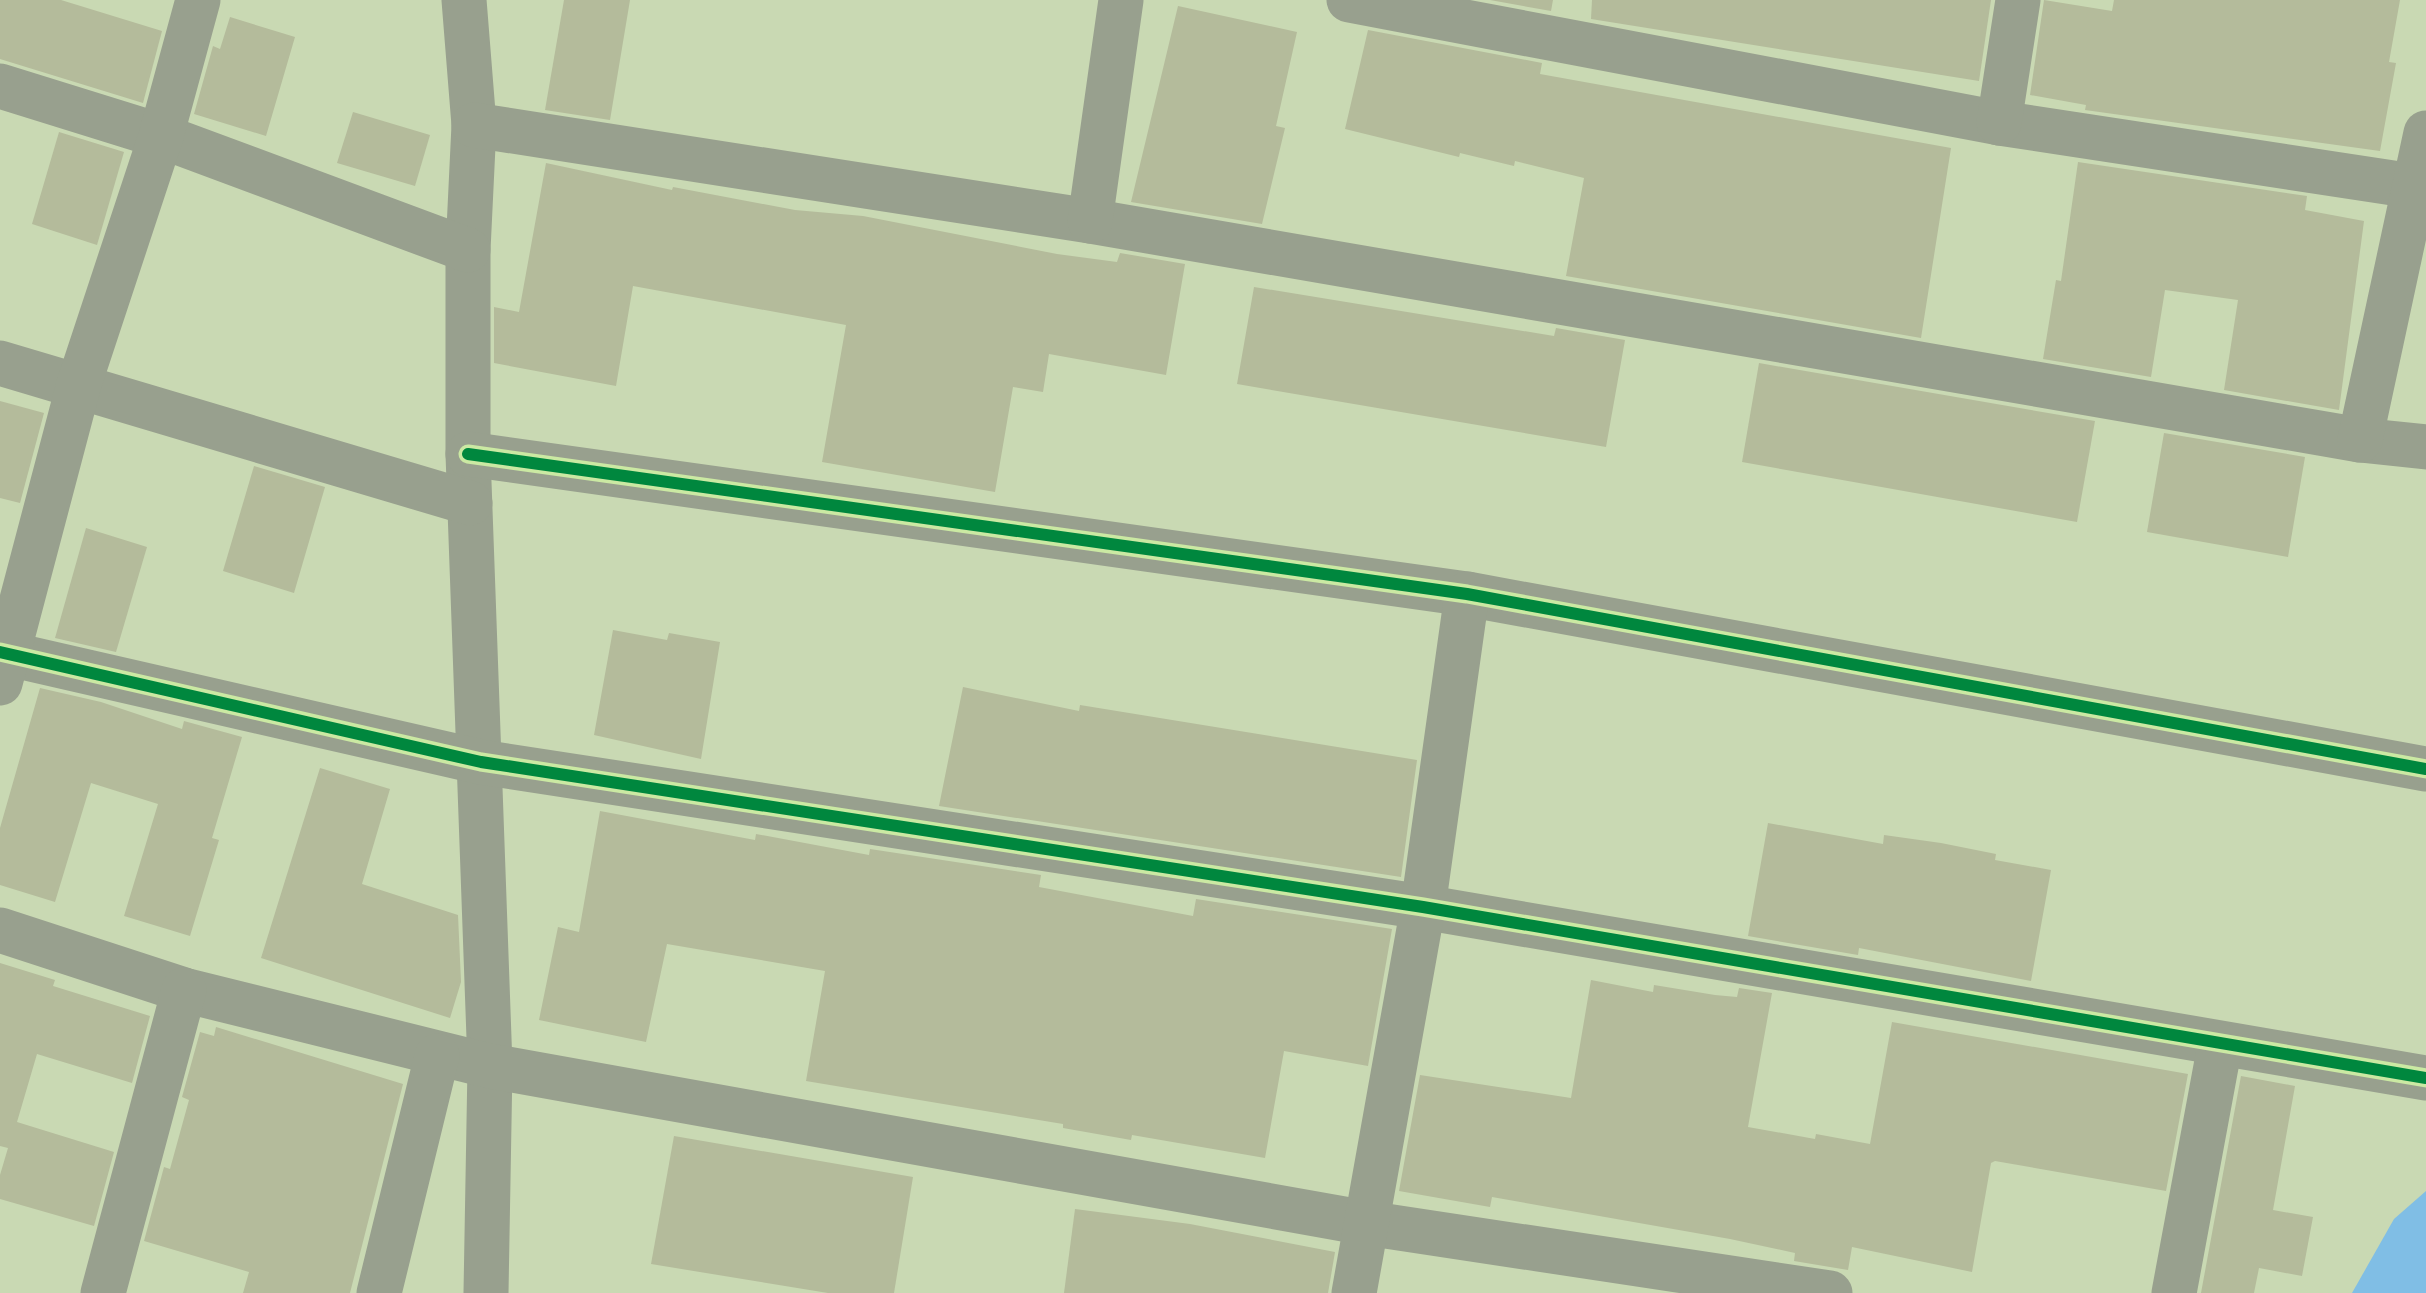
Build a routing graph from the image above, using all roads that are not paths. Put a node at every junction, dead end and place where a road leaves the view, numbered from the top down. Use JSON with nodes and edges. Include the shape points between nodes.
{"nodes":[{"id":1,"x":198,"y":0,"type":"edge"},
{"id":2,"x":464,"y":0,"type":"edge"},
{"id":3,"x":1121,"y":0,"type":"edge"},
{"id":4,"x":1349,"y":0,"type":"edge"},
{"id":5,"x":2018,"y":0,"type":"edge"},
{"id":6,"x":0,"y":86,"type":"edge"},
{"id":7,"x":1998,"y":123,"type":"junction"},
{"id":8,"x":474,"y":125,"type":"junction"},
{"id":9,"x":2426,"y":133,"type":"edge"},
{"id":10,"x":160,"y":136,"type":"junction"},
{"id":11,"x":2422,"y":187,"type":"edge"},
{"id":12,"x":1090,"y":221,"type":"junction"},
{"id":13,"x":468,"y":250,"type":"junction"},
{"id":14,"x":0,"y":363,"type":"edge"},
{"id":15,"x":80,"y":384,"type":"junction"},
{"id":16,"x":2360,"y":440,"type":"junction"},
{"id":17,"x":2426,"y":448,"type":"edge"},
{"id":18,"x":468,"y":454,"type":"junction"},
{"id":19,"x":470,"y":503,"type":"junction"},
{"id":20,"x":1467,"y":594,"type":"junction"},
{"id":21,"x":3,"y":663,"type":"edge"},
{"id":22,"x":481,"y":762,"type":"junction"},
{"id":23,"x":2426,"y":768,"type":"edge"},
{"id":24,"x":1423,"y":906,"type":"junction"},
{"id":25,"x":0,"y":930,"type":"edge"},
{"id":26,"x":184,"y":990,"type":"junction"},
{"id":27,"x":2220,"y":1045,"type":"junction"},
{"id":28,"x":437,"y":1056,"type":"junction"},
{"id":29,"x":490,"y":1066,"type":"junction"},
{"id":30,"x":2426,"y":1078,"type":"edge"},
{"id":31,"x":1366,"y":1222,"type":"junction"},
{"id":32,"x":103,"y":1293,"type":"edge"},
{"id":33,"x":379,"y":1293,"type":"edge"},
{"id":34,"x":486,"y":1293,"type":"edge"},
{"id":35,"x":1354,"y":1293,"type":"edge"},
{"id":36,"x":1830,"y":1293,"type":"edge"},
{"id":37,"x":2174,"y":1293,"type":"edge"}],
"edges":[{"from":1,"to":10,"type":"street"},
{"from":2,"to":8,"type":"street"},
{"from":3,"to":12,"type":"street"},
{"from":4,"to":7,"type":"street"},
{"from":5,"to":7,"type":"street"},
{"from":6,"to":10,"type":"street"},
{"from":7,"to":11,"type":"street"},
{"from":8,"to":12,"type":"street"},
{"from":8,"to":13,"type":"street"},
{"from":9,"to":11,"type":"street"},
{"from":10,"to":13,"type":"street"},
{"from":10,"to":15,"type":"street"},
{"from":11,"to":16,"type":"street"},
{"from":12,"to":16,"type":"street"},
{"from":13,"to":18,"type":"street"},
{"from":14,"to":15,"type":"street"},
{"from":15,"to":19,"type":"street"},
{"from":15,"to":21,"type":"street"},
{"from":16,"to":17,"type":"street"},
{"from":18,"to":19,"type":"street"},
{"from":18,"to":20,"type":"street"},
{"from":19,"to":22,"type":"street"},
{"from":20,"to":23,"type":"street"},
{"from":20,"to":24,"type":"street"},
{"from":21,"to":22,"type":"street"},
{"from":22,"to":24,"type":"street"},
{"from":22,"to":29,"type":"street"},
{"from":24,"to":27,"type":"street"},
{"from":24,"to":31,"type":"street"},
{"from":25,"to":26,"type":"street"},
{"from":26,"to":28,"type":"street"},
{"from":26,"to":32,"type":"street"},
{"from":27,"to":30,"type":"street"},
{"from":27,"to":37,"type":"street"},
{"from":28,"to":29,"type":"street"},
{"from":28,"to":33,"type":"street"},
{"from":29,"to":31,"type":"street"},
{"from":29,"to":34,"type":"street"},
{"from":31,"to":35,"type":"street"},
{"from":31,"to":36,"type":"street"}]}
